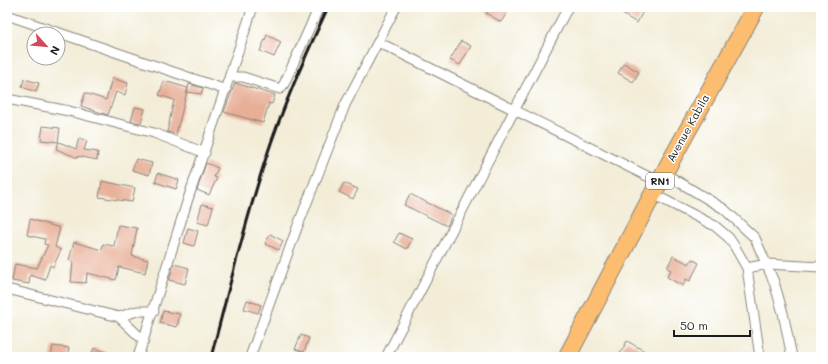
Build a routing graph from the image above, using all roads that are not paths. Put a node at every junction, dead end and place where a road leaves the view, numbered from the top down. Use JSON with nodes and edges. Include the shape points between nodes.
{"nodes":[{"id":1,"x":253,"y":7,"type":"edge"},
{"id":2,"x":319,"y":7,"type":"edge"},
{"id":3,"x":396,"y":7,"type":"edge"},
{"id":4,"x":568,"y":7,"type":"edge"},
{"id":5,"x":756,"y":7,"type":"edge"},
{"id":6,"x":7,"y":15,"type":"edge"},
{"id":7,"x":378,"y":42,"type":"junction"},
{"id":8,"x":231,"y":77,"type":"junction"},
{"id":9,"x":226,"y":90,"type":"junction"},
{"id":10,"x":7,"y":99,"type":"edge"},
{"id":11,"x":514,"y":110,"type":"junction"},
{"id":12,"x":205,"y":152,"type":"junction"},
{"id":13,"x":659,"y":183,"type":"junction"},
{"id":14,"x":767,"y":264,"type":"junction"},
{"id":15,"x":821,"y":267,"type":"edge"},
{"id":16,"x":747,"y":268,"type":"junction"},
{"id":17,"x":7,"y":289,"type":"edge"},
{"id":18,"x":154,"y":311,"type":"junction"},
{"id":19,"x":119,"y":317,"type":"junction"},
{"id":20,"x":144,"y":341,"type":"junction"},
{"id":21,"x":138,"y":357,"type":"edge"},
{"id":22,"x":250,"y":357,"type":"edge"},
{"id":23,"x":386,"y":357,"type":"edge"},
{"id":24,"x":567,"y":357,"type":"edge"},
{"id":25,"x":760,"y":357,"type":"edge"},
{"id":26,"x":792,"y":357,"type":"edge"}],
"edges":[{"from":1,"to":8,"type":"street"},
{"from":2,"to":8,"type":"street","via":[[280,89],[243,77]]},
{"from":3,"to":7,"type":"street"},
{"from":4,"to":11,"type":"street"},
{"from":5,"to":13,"type":"highway","name":"Avenue Kabila","number":"RN1"},
{"from":6,"to":9,"type":"street"},
{"from":7,"to":11,"type":"street"},
{"from":7,"to":22,"type":"street","via":[[346,106],[297,228]]},
{"from":8,"to":9,"type":"street"},
{"from":9,"to":12,"type":"street"},
{"from":10,"to":12,"type":"street","via":[[69,111],[154,133]]},
{"from":11,"to":13,"type":"street"},
{"from":11,"to":23,"type":"street"},
{"from":12,"to":18,"type":"street"},
{"from":13,"to":14,"type":"street","via":[[724,208],[756,238]]},
{"from":13,"to":16,"type":"street","via":[[729,238]]},
{"from":13,"to":24,"type":"highway","name":"Avenue Kabila","number":"RN1"},
{"from":14,"to":15,"type":"street"},
{"from":14,"to":16,"type":"street"},
{"from":14,"to":26,"type":"street","via":[[783,313]]},
{"from":16,"to":25,"type":"street"},
{"from":17,"to":19,"type":"street"},
{"from":18,"to":19,"type":"street","via":[[137,311]]},
{"from":18,"to":20,"type":"street"},
{"from":19,"to":20,"type":"street"},
{"from":20,"to":21,"type":"street"}]}
